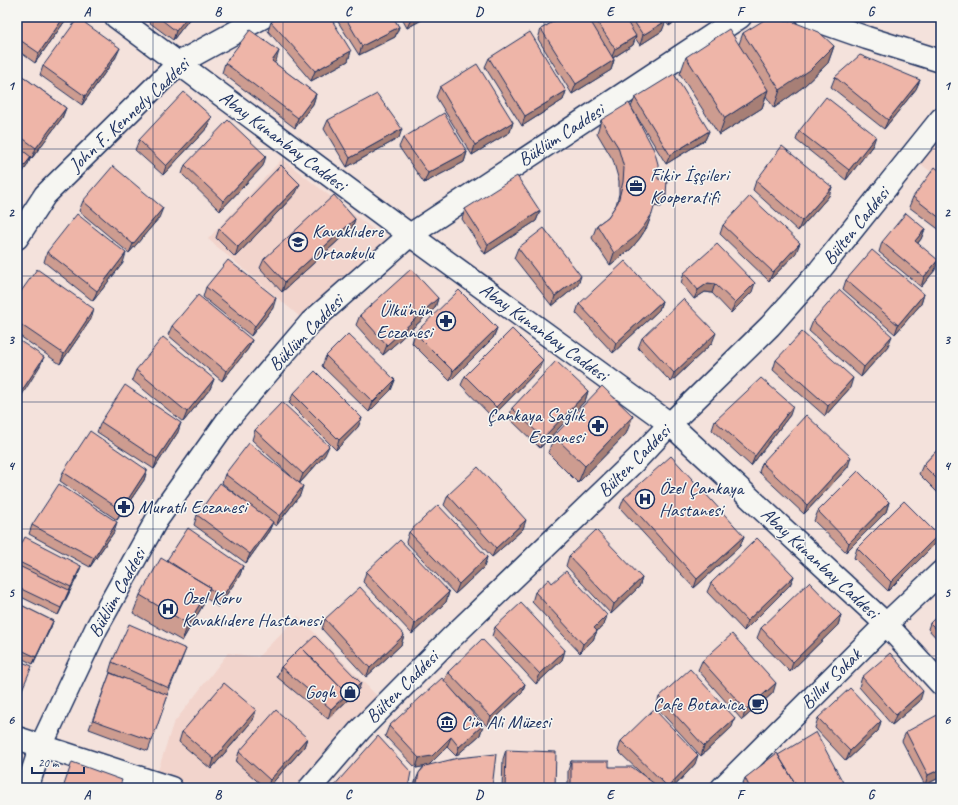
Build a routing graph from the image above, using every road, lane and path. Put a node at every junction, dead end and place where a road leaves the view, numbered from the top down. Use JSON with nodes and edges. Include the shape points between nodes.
{"nodes":[{"id":1,"x":116,"y":17,"type":"edge"},
{"id":2,"x":262,"y":17,"type":"edge"},
{"id":3,"x":740,"y":17,"type":"edge"},
{"id":4,"x":807,"y":17,"type":"edge"},
{"id":5,"x":941,"y":61,"type":"edge"},
{"id":6,"x":179,"y":63,"type":"junction"},
{"id":7,"x":941,"y":119,"type":"edge"},
{"id":8,"x":410,"y":235,"type":"junction"},
{"id":9,"x":17,"y":238,"type":"edge"},
{"id":10,"x":670,"y":424,"type":"junction"},
{"id":11,"x":941,"y":572,"type":"edge"},
{"id":12,"x":886,"y":624,"type":"junction"},
{"id":13,"x":941,"y":684,"type":"edge"},
{"id":14,"x":17,"y":738,"type":"edge"},
{"id":15,"x":41,"y":746,"type":"junction"},
{"id":16,"x":28,"y":788,"type":"edge"},
{"id":17,"x":171,"y":788,"type":"edge"},
{"id":18,"x":310,"y":788,"type":"edge"},
{"id":19,"x":722,"y":788,"type":"edge"}],
"edges":[{"from":1,"to":6,"type":"street","name":"Abay Kunanbay Caddesi"},
{"from":2,"to":6,"type":"street","name":"John F. Kennedy Caddesi"},
{"from":3,"to":8,"type":"street","name":"Büklüm Caddesi"},
{"from":4,"to":5,"type":"street"},
{"from":6,"to":8,"type":"street","name":"Abay Kunanbay Caddesi"},
{"from":6,"to":9,"type":"street","name":"John F. Kennedy Caddesi","via":[[45,195]]},
{"from":7,"to":10,"type":"street","name":"Bülten Caddesi","via":[[820,270],[770,326]]},
{"from":8,"to":10,"type":"street","name":"Abay Kunanbay Caddesi"},
{"from":8,"to":15,"type":"street","name":"Büklüm Caddesi","via":[[311,322],[229,418],[156,521],[96,629]]},
{"from":10,"to":12,"type":"street","name":"Abay Kunanbay Caddesi"},
{"from":10,"to":18,"type":"street","name":"Bülten Caddesi","via":[[391,698]]},
{"from":11,"to":12,"type":"street","name":"Billur Sokak"},
{"from":12,"to":13,"type":"street","name":"Abay Kunanbay Caddesi"},
{"from":12,"to":19,"type":"street","name":"Billur Sokak"},
{"from":14,"to":15,"type":"street"},
{"from":15,"to":16,"type":"street","name":"Büklüm Caddesi"},
{"from":15,"to":17,"type":"street"}]}
